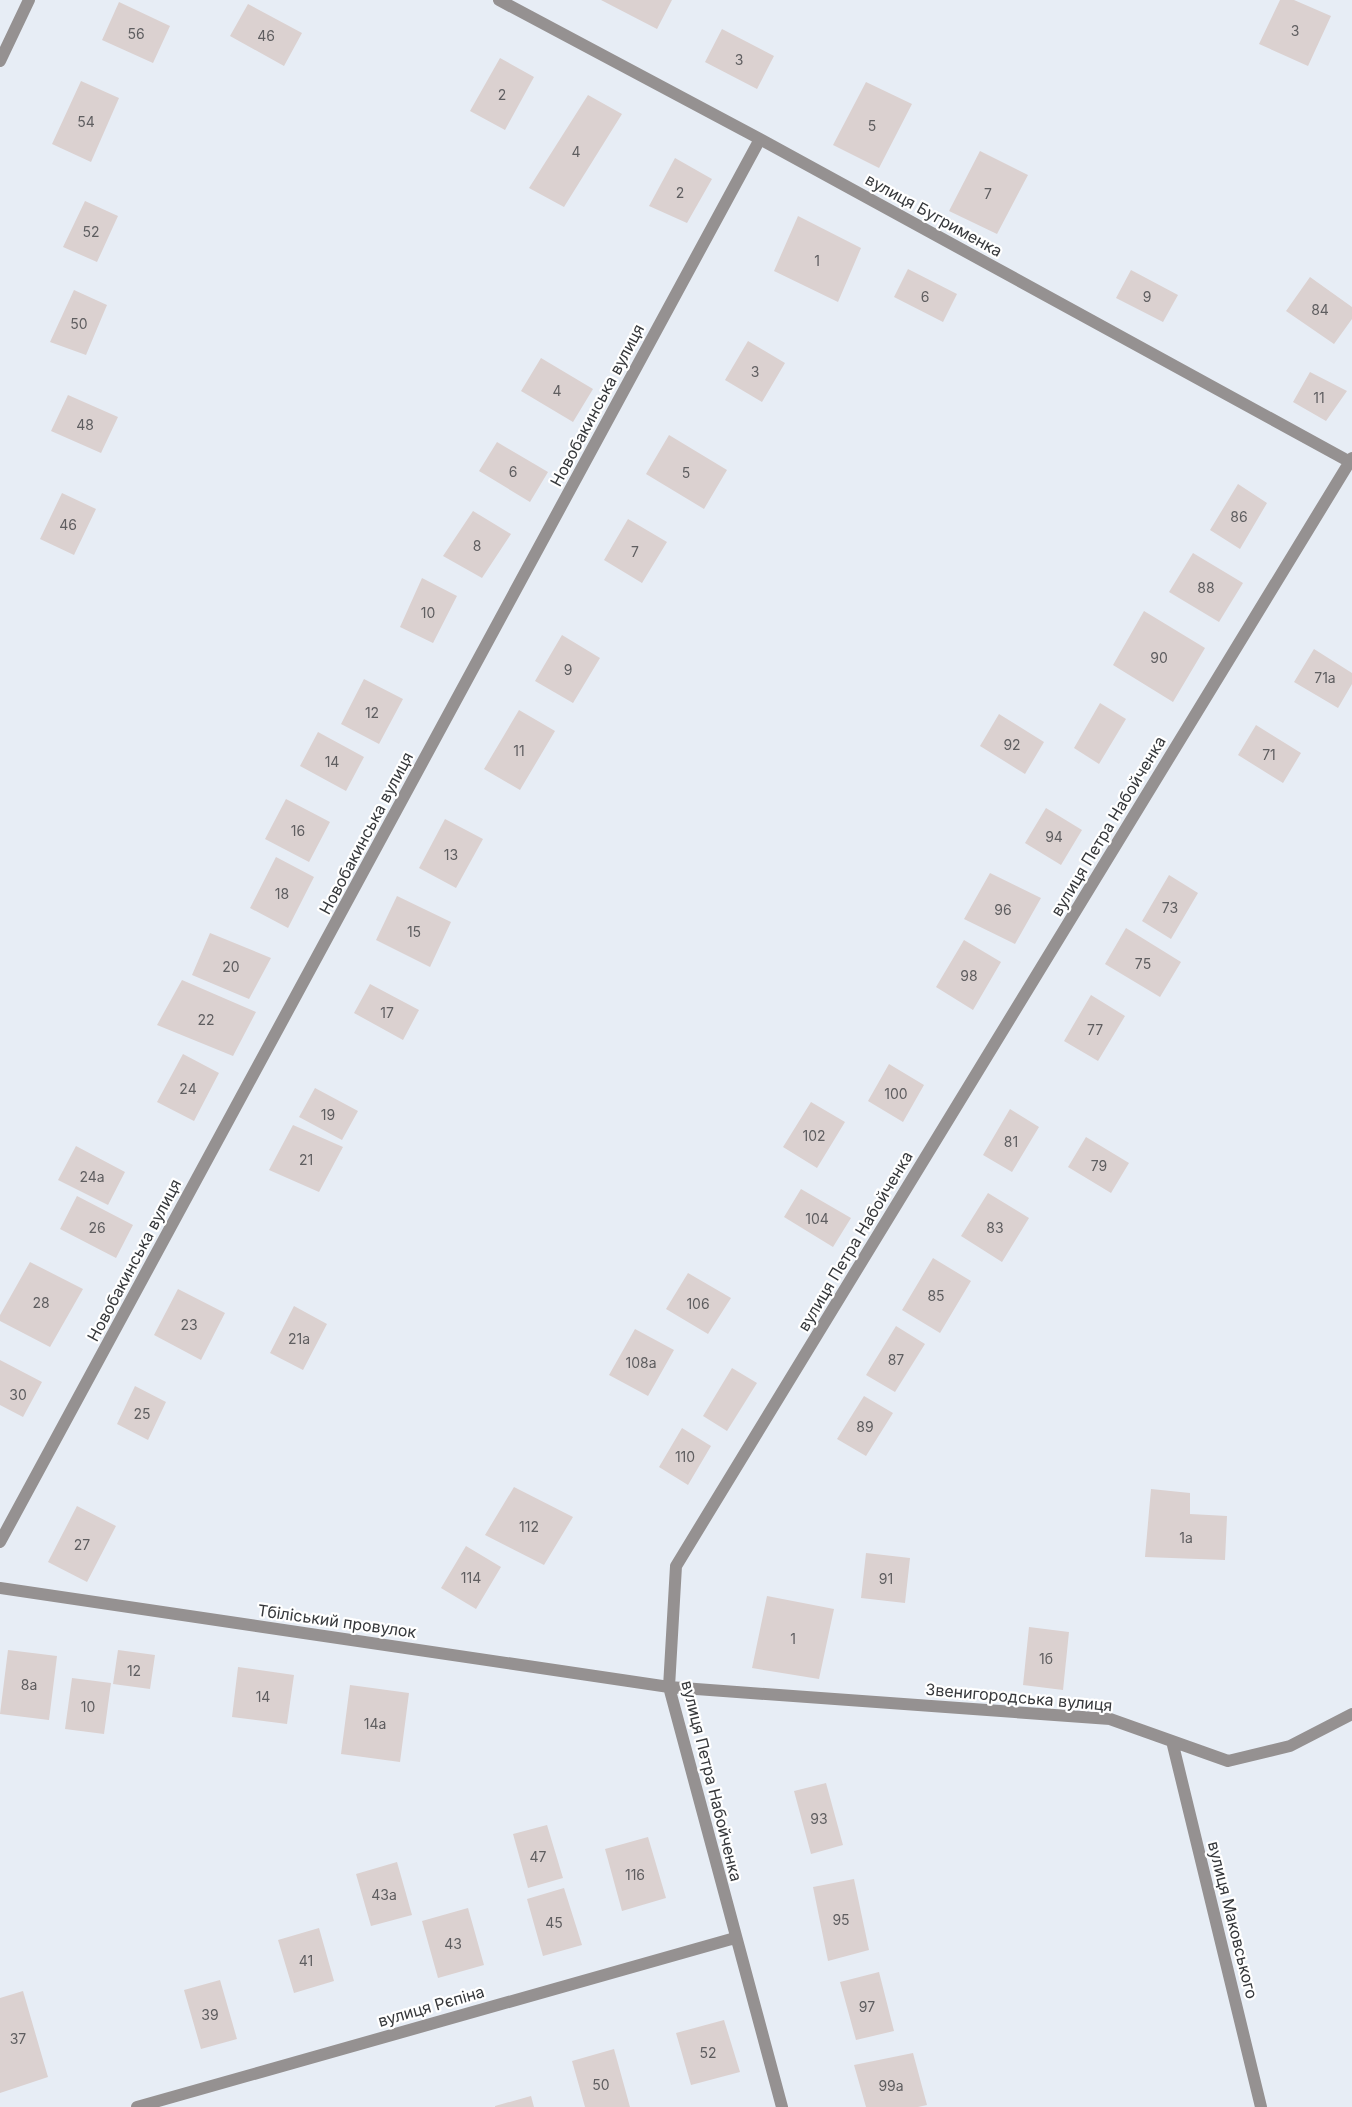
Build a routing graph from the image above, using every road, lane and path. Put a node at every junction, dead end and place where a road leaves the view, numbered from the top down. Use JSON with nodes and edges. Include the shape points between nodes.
{"nodes":[{"id":1,"x":29,"y":0,"type":"edge"},
{"id":2,"x":498,"y":0,"type":"edge"},
{"id":3,"x":0,"y":61,"type":"edge"},
{"id":4,"x":760,"y":139,"type":"junction"},
{"id":5,"x":1351,"y":461,"type":"edge"},
{"id":6,"x":0,"y":1542,"type":"edge"},
{"id":7,"x":0,"y":1588,"type":"edge"},
{"id":8,"x":669,"y":1687,"type":"junction"},
{"id":9,"x":1352,"y":1714,"type":"edge"},
{"id":10,"x":1172,"y":1741,"type":"junction"},
{"id":11,"x":735,"y":1938,"type":"junction"},
{"id":12,"x":157,"y":2104,"type":"edge"},
{"id":13,"x":137,"y":2107,"type":"edge"},
{"id":14,"x":782,"y":2107,"type":"edge"},
{"id":15,"x":1261,"y":2107,"type":"edge"}],
"edges":[{"from":1,"to":3,"type":"street"},
{"from":2,"to":4,"type":"street","name":"вулиця Бугрименка"},
{"from":4,"to":5,"type":"street","name":"вулиця Бугрименка"},
{"from":4,"to":6,"type":"street","name":"Новобакинська вулиця"},
{"from":5,"to":8,"type":"street","name":"вулиця Петра Набойченка","via":[[676,1566]]},
{"from":7,"to":8,"type":"street","name":"Тбіліський провулок"},
{"from":8,"to":10,"type":"street","name":"Звенигородська вулиця","via":[[1110,1719]]},
{"from":8,"to":11,"type":"street","name":"вулиця Петра Набойченка"},
{"from":9,"to":10,"type":"street","name":"Звенигородська вулиця","via":[[1290,1746],[1228,1761]]},
{"from":10,"to":15,"type":"street","name":"вулиця Маковського"},
{"from":11,"to":12,"type":"street","name":"вулиця Рєпіна"},
{"from":11,"to":14,"type":"street","name":"вулиця Петра Набойченка"},
{"from":12,"to":13,"type":"street","name":"вулиця Рєпіна"}]}
